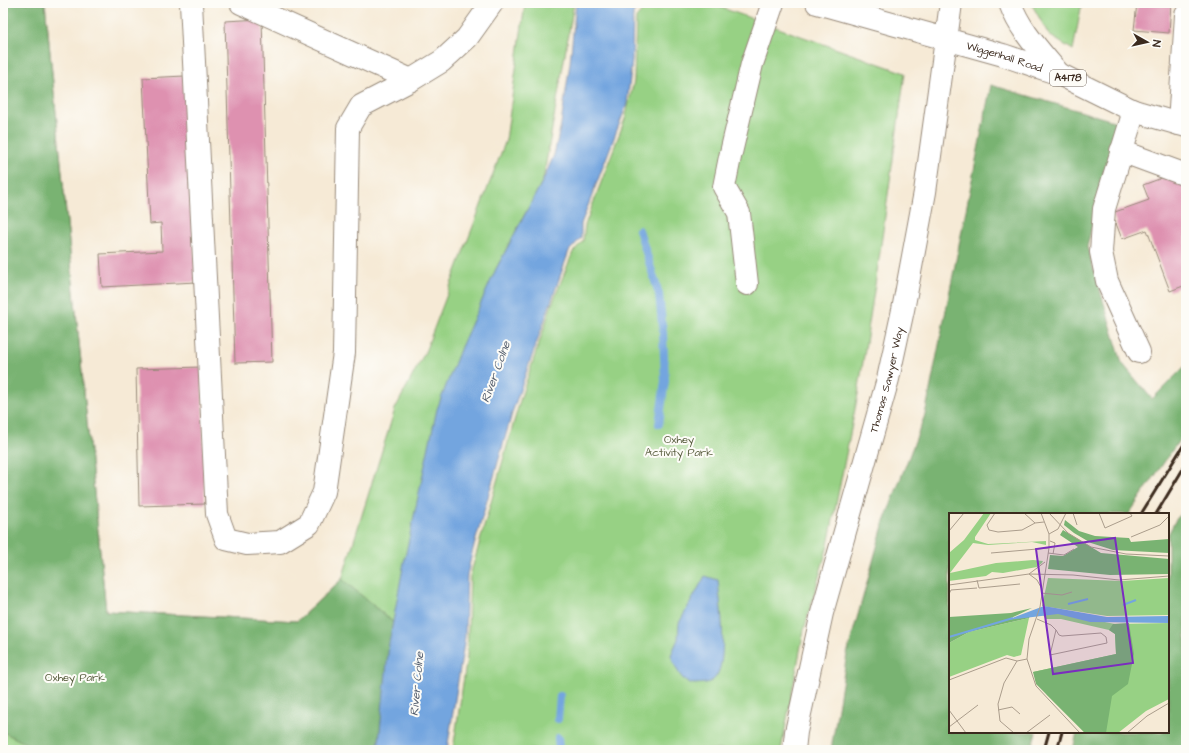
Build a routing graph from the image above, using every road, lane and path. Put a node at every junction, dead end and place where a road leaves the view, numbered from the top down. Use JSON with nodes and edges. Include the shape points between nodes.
{"nodes":[{"id":1,"x":191,"y":3,"type":"edge"},
{"id":2,"x":241,"y":3,"type":"edge"},
{"id":3,"x":492,"y":3,"type":"edge"},
{"id":4,"x":772,"y":3,"type":"edge"},
{"id":5,"x":817,"y":3,"type":"edge"},
{"id":6,"x":952,"y":3,"type":"edge"},
{"id":7,"x":1010,"y":3,"type":"edge"},
{"id":8,"x":1186,"y":15,"type":"edge"},
{"id":9,"x":946,"y":39,"type":"junction"},
{"id":10,"x":1059,"y":74,"type":"junction"},
{"id":11,"x":411,"y":80,"type":"junction"},
{"id":12,"x":1134,"y":111,"type":"junction"},
{"id":13,"x":1182,"y":125,"type":"edge"},
{"id":14,"x":1121,"y":151,"type":"junction"},
{"id":15,"x":1186,"y":175,"type":"edge"},
{"id":16,"x":747,"y":284,"type":"dead end"},
{"id":17,"x":1139,"y":352,"type":"dead end"},
{"id":18,"x":794,"y":750,"type":"edge"}],
"edges":[{"from":1,"to":11,"type":"street","via":[[217,514],[226,539],[247,544],[280,542],[309,524],[324,492],[344,353],[348,128],[361,106]]},
{"from":2,"to":11,"type":"street"},
{"from":3,"to":11,"type":"street","via":[[467,38],[442,61]]},
{"from":4,"to":16,"type":"street","via":[[752,64],[724,187],[739,213]]},
{"from":5,"to":9,"type":"street","name":"Wiggenhall Road","number":"A4178"},
{"from":6,"to":9,"type":"street","name":"Thomas Sawyer Way"},
{"from":7,"to":10,"type":"street","via":[[1028,37]]},
{"from":8,"to":13,"type":"street"},
{"from":9,"to":10,"type":"street","name":"Wiggenhall Road","number":"A4178"},
{"from":9,"to":18,"type":"street","name":"Thomas Sawyer Way","via":[[925,192],[903,310],[888,379],[822,613]]},
{"from":10,"to":12,"type":"street","name":"Wiggenhall Road","number":"A4178"},
{"from":12,"to":13,"type":"street","name":"Wiggenhall Road","number":"A4178"},
{"from":12,"to":14,"type":"street"},
{"from":14,"to":15,"type":"street"},
{"from":14,"to":17,"type":"street","via":[[1104,209],[1101,252],[1107,281]]}]}
